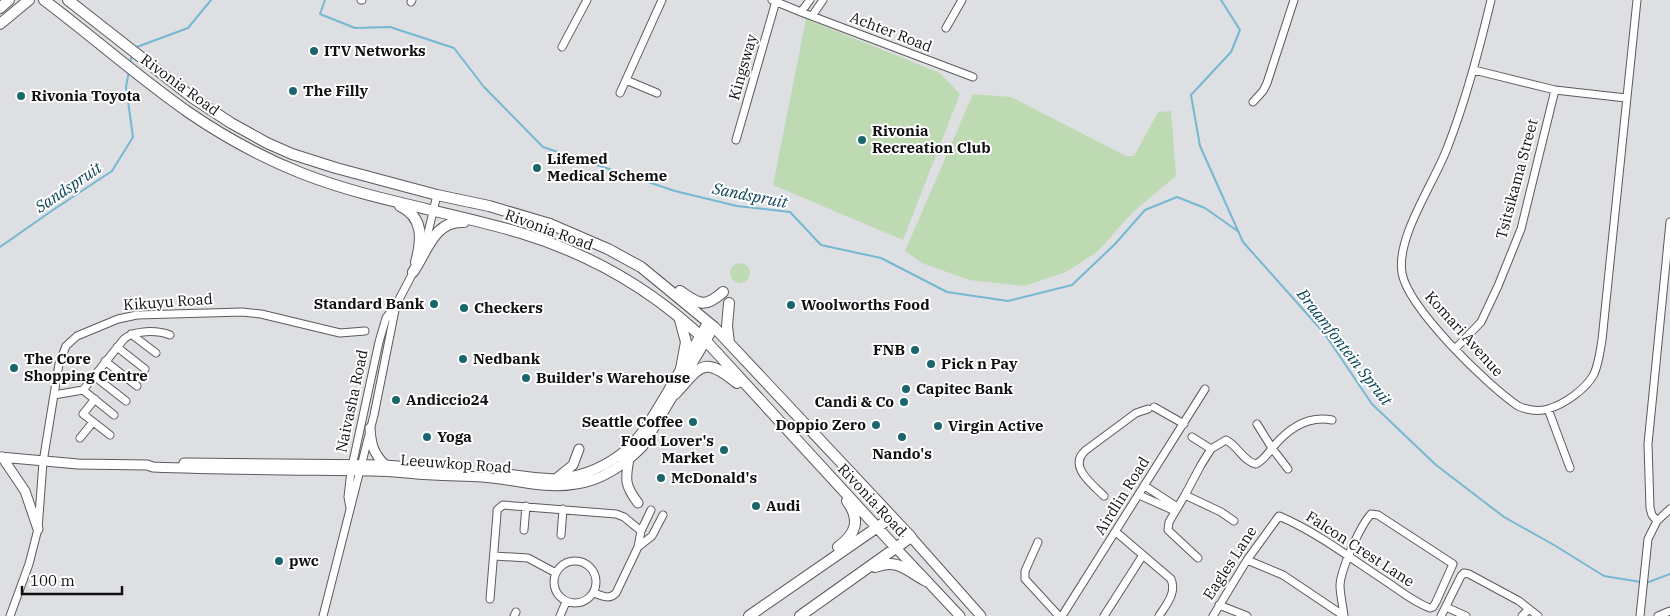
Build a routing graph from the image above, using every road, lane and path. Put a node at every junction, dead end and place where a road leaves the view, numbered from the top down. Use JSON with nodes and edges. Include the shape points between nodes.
{"nodes":[{"id":1,"x":2,"y":0,"type":"edge"},
{"id":2,"x":9,"y":0,"type":"edge"},
{"id":3,"x":29,"y":0,"type":"edge"},
{"id":4,"x":44,"y":0,"type":"edge"},
{"id":5,"x":586,"y":0,"type":"edge"},
{"id":6,"x":662,"y":0,"type":"edge"},
{"id":7,"x":810,"y":0,"type":"edge"},
{"id":8,"x":823,"y":0,"type":"edge"},
{"id":9,"x":962,"y":0,"type":"edge"},
{"id":10,"x":1294,"y":0,"type":"edge"},
{"id":11,"x":1491,"y":0,"type":"edge"},
{"id":12,"x":1637,"y":0,"type":"edge"},
{"id":13,"x":69,"y":1,"type":"edge"},
{"id":14,"x":774,"y":1,"type":"edge"},
{"id":15,"x":0,"y":4,"type":"edge"},
{"id":16,"x":0,"y":8,"type":"edge"},
{"id":17,"x":801,"y":12,"type":"junction"},
{"id":18,"x":812,"y":16,"type":"junction"},
{"id":19,"x":0,"y":24,"type":"edge"},
{"id":20,"x":946,"y":28,"type":"dead end"},
{"id":21,"x":562,"y":46,"type":"dead end"},
{"id":22,"x":1474,"y":70,"type":"junction"},
{"id":23,"x":973,"y":77,"type":"dead end"},
{"id":24,"x":626,"y":80,"type":"junction"},
{"id":25,"x":1555,"y":90,"type":"junction"},
{"id":26,"x":620,"y":93,"type":"dead end"},
{"id":27,"x":657,"y":93,"type":"dead end"},
{"id":28,"x":1626,"y":98,"type":"junction"},
{"id":29,"x":1253,"y":102,"type":"dead end"},
{"id":30,"x":736,"y":140,"type":"dead end"},
{"id":31,"x":437,"y":194,"type":"junction"},
{"id":32,"x":369,"y":195,"type":"junction"},
{"id":33,"x":434,"y":212,"type":"junction"},
{"id":34,"x":1670,"y":222,"type":"edge"},
{"id":35,"x":502,"y":228,"type":"junction"},
{"id":36,"x":414,"y":271,"type":"junction"},
{"id":37,"x":668,"y":288,"type":"junction"},
{"id":38,"x":723,"y":292,"type":"dead end"},
{"id":39,"x":730,"y":303,"type":"dead end"},
{"id":40,"x":396,"y":305,"type":"junction"},
{"id":41,"x":678,"y":316,"type":"junction"},
{"id":42,"x":711,"y":325,"type":"junction"},
{"id":43,"x":365,"y":331,"type":"dead end"},
{"id":44,"x":131,"y":334,"type":"junction"},
{"id":45,"x":170,"y":335,"type":"dead end"},
{"id":46,"x":703,"y":339,"type":"junction"},
{"id":47,"x":730,"y":344,"type":"junction"},
{"id":48,"x":117,"y":347,"type":"junction"},
{"id":49,"x":1455,"y":349,"type":"junction"},
{"id":50,"x":156,"y":354,"type":"dead end"},
{"id":51,"x":106,"y":361,"type":"junction"},
{"id":52,"x":146,"y":369,"type":"dead end"},
{"id":53,"x":681,"y":369,"type":"junction"},
{"id":54,"x":94,"y":376,"type":"junction"},
{"id":55,"x":137,"y":386,"type":"dead end"},
{"id":56,"x":1205,"y":389,"type":"dead end"},
{"id":57,"x":83,"y":390,"type":"junction"},
{"id":58,"x":675,"y":394,"type":"junction"},
{"id":59,"x":54,"y":395,"type":"junction"},
{"id":60,"x":95,"y":400,"type":"junction"},
{"id":61,"x":126,"y":400,"type":"dead end"},
{"id":62,"x":769,"y":408,"type":"junction"},
{"id":63,"x":1548,"y":409,"type":"junction"},
{"id":64,"x":114,"y":415,"type":"dead end"},
{"id":65,"x":1332,"y":420,"type":"dead end"},
{"id":66,"x":93,"y":422,"type":"junction"},
{"id":67,"x":1258,"y":424,"type":"dead end"},
{"id":68,"x":1182,"y":426,"type":"junction"},
{"id":69,"x":370,"y":428,"type":"junction"},
{"id":70,"x":110,"y":435,"type":"dead end"},
{"id":71,"x":1192,"y":437,"type":"dead end"},
{"id":72,"x":80,"y":438,"type":"dead end"},
{"id":73,"x":1272,"y":448,"type":"junction"},
{"id":74,"x":579,"y":449,"type":"dead end"},
{"id":75,"x":1212,"y":449,"type":"junction"},
{"id":76,"x":1,"y":457,"type":"edge"},
{"id":77,"x":629,"y":459,"type":"junction"},
{"id":78,"x":43,"y":462,"type":"junction"},
{"id":79,"x":385,"y":464,"type":"junction"},
{"id":80,"x":356,"y":468,"type":"junction"},
{"id":81,"x":1570,"y":468,"type":"dead end"},
{"id":82,"x":1288,"y":469,"type":"dead end"},
{"id":83,"x":555,"y":478,"type":"junction"},
{"id":84,"x":830,"y":478,"type":"junction"},
{"id":85,"x":1145,"y":486,"type":"junction"},
{"id":86,"x":1139,"y":495,"type":"junction"},
{"id":87,"x":1185,"y":495,"type":"junction"},
{"id":88,"x":1104,"y":496,"type":"dead end"},
{"id":89,"x":638,"y":503,"type":"dead end"},
{"id":90,"x":526,"y":506,"type":"junction"},
{"id":91,"x":563,"y":509,"type":"junction"},
{"id":92,"x":1176,"y":509,"type":"junction"},
{"id":93,"x":1670,"y":509,"type":"edge"},
{"id":94,"x":651,"y":510,"type":"dead end"},
{"id":95,"x":663,"y":516,"type":"dead end"},
{"id":96,"x":892,"y":517,"type":"junction"},
{"id":97,"x":1234,"y":521,"type":"dead end"},
{"id":98,"x":1656,"y":522,"type":"junction"},
{"id":99,"x":1271,"y":526,"type":"joint"},
{"id":100,"x":878,"y":528,"type":"junction"},
{"id":101,"x":38,"y":529,"type":"junction"},
{"id":102,"x":524,"y":530,"type":"dead end"},
{"id":103,"x":641,"y":531,"type":"junction"},
{"id":104,"x":1116,"y":532,"type":"junction"},
{"id":105,"x":561,"y":535,"type":"dead end"},
{"id":106,"x":911,"y":537,"type":"junction"},
{"id":107,"x":1038,"y":542,"type":"dead end"},
{"id":108,"x":638,"y":547,"type":"junction"},
{"id":109,"x":896,"y":548,"type":"junction"},
{"id":110,"x":1144,"y":555,"type":"junction"},
{"id":111,"x":494,"y":556,"type":"junction"},
{"id":112,"x":1198,"y":558,"type":"dead end"},
{"id":113,"x":1349,"y":558,"type":"junction"},
{"id":114,"x":1247,"y":560,"type":"junction"},
{"id":115,"x":865,"y":571,"type":"junction"},
{"id":116,"x":556,"y":573,"type":"junction"},
{"id":117,"x":926,"y":581,"type":"junction"},
{"id":118,"x":793,"y":584,"type":"junction"},
{"id":119,"x":594,"y":593,"type":"junction"},
{"id":120,"x":490,"y":599,"type":"dead end"},
{"id":121,"x":566,"y":602,"type":"junction"},
{"id":122,"x":1219,"y":605,"type":"junction"},
{"id":123,"x":1446,"y":607,"type":"junction"},
{"id":124,"x":1529,"y":609,"type":"junction"},
{"id":125,"x":1670,"y":611,"type":"edge"},
{"id":126,"x":10,"y":616,"type":"edge"},
{"id":127,"x":322,"y":616,"type":"edge"},
{"id":128,"x":560,"y":616,"type":"edge"},
{"id":129,"x":749,"y":616,"type":"edge"},
{"id":130,"x":800,"y":616,"type":"edge"},
{"id":131,"x":960,"y":616,"type":"edge"},
{"id":132,"x":982,"y":616,"type":"edge"},
{"id":133,"x":1060,"y":616,"type":"edge"},
{"id":134,"x":1104,"y":616,"type":"edge"},
{"id":135,"x":1159,"y":616,"type":"edge"},
{"id":136,"x":1213,"y":616,"type":"edge"},
{"id":137,"x":1247,"y":616,"type":"edge"},
{"id":138,"x":1344,"y":616,"type":"edge"},
{"id":139,"x":1441,"y":616,"type":"edge"},
{"id":140,"x":1466,"y":616,"type":"edge"},
{"id":141,"x":1522,"y":616,"type":"edge"},
{"id":142,"x":1538,"y":616,"type":"edge"},
{"id":143,"x":1640,"y":616,"type":"edge"},
{"id":144,"x":1658,"y":616,"type":"edge"}],
"edges":[{"from":1,"to":15,"type":"main road"},
{"from":2,"to":16,"type":"main road"},
{"from":3,"to":19,"type":"main road"},
{"from":4,"to":32,"type":"main road","name":"Rivonia Road","via":[[152,86],[233,140],[302,173]]},
{"from":5,"to":21,"type":"street"},
{"from":6,"to":24,"type":"street"},
{"from":7,"to":17,"type":"street"},
{"from":8,"to":18,"type":"street"},
{"from":9,"to":20,"type":"street"},
{"from":10,"to":29,"type":"street","via":[[1267,83]]},
{"from":11,"to":22,"type":"street","name":"Komari Avenue"},
{"from":12,"to":28,"type":"street"},
{"from":13,"to":31,"type":"main road","name":"Rivonia Road","via":[[207,107],[267,143],[336,168]]},
{"from":14,"to":17,"type":"street","name":"Achter Road"},
{"from":14,"to":30,"type":"street","name":"Kingsway"},
{"from":17,"to":18,"type":"street","name":"Achter Road"},
{"from":18,"to":23,"type":"street","name":"Achter Road"},
{"from":22,"to":25,"type":"street"},
{"from":22,"to":49,"type":"street","name":"Komari Avenue","via":[[1442,162],[1411,224],[1401,261],[1411,295]]},
{"from":24,"to":26,"type":"street"},
{"from":24,"to":27,"type":"street"},
{"from":25,"to":28,"type":"street"},
{"from":25,"to":49,"type":"street","name":"Tsitsikama Street","via":[[1521,229],[1481,322]]},
{"from":28,"to":63,"type":"street","via":[[1598,363],[1586,385]]},
{"from":31,"to":33,"type":"street","name":"Naivasha Road"},
{"from":31,"to":37,"type":"main road","name":"Rivonia Road","via":[[550,224],[624,258]]},
{"from":32,"to":33,"type":"main road","name":"Rivonia Road"},
{"from":32,"to":36,"type":"main road","via":[[404,208],[417,222],[421,235]]},
{"from":33,"to":35,"type":"main road","name":"Rivonia Road"},
{"from":33,"to":36,"type":"street","name":"Naivasha Road"},
{"from":34,"to":98,"type":"street","via":[[1648,444],[1650,508]]},
{"from":35,"to":36,"type":"main road","via":[[462,222],[446,225],[433,237]]},
{"from":35,"to":41,"type":"main road","name":"Rivonia Road","via":[[603,266]]},
{"from":36,"to":40,"type":"street","name":"Naivasha Road"},
{"from":37,"to":38,"type":"main road","via":[[704,304]]},
{"from":37,"to":42,"type":"main road","name":"Rivonia Road"},
{"from":39,"to":47,"type":"main road","via":[[726,326]]},
{"from":40,"to":69,"type":"street","name":"Naivasha Road"},
{"from":40,"to":80,"type":"street","name":"Naivasha Road","via":[[382,329]]},
{"from":41,"to":46,"type":"main road","name":"Rivonia Road"},
{"from":41,"to":53,"type":"main road","via":[[686,342]]},
{"from":42,"to":46,"type":"street","name":"Leeuwkop Road"},
{"from":42,"to":47,"type":"main road","name":"Rivonia Road"},
{"from":43,"to":59,"type":"street","name":"Kikuyu Road","via":[[340,334],[242,312],[127,317],[83,333],[70,342],[62,356]]},
{"from":44,"to":45,"type":"street","via":[[159,332]]},
{"from":44,"to":48,"type":"street"},
{"from":44,"to":50,"type":"street"},
{"from":46,"to":53,"type":"street","name":"Leeuwkop Road"},
{"from":46,"to":58,"type":"street","name":"Leeuwkop Road"},
{"from":46,"to":62,"type":"main road","name":"Rivonia Road"},
{"from":47,"to":96,"type":"main road","name":"Rivonia Road"},
{"from":48,"to":51,"type":"street"},
{"from":48,"to":52,"type":"street"},
{"from":49,"to":63,"type":"street","name":"Komari Avenue","via":[[1471,367],[1518,406]]},
{"from":51,"to":54,"type":"street"},
{"from":51,"to":55,"type":"street"},
{"from":53,"to":83,"type":"street","name":"Leeuwkop Road","via":[[627,449],[588,472]]},
{"from":54,"to":57,"type":"street"},
{"from":54,"to":61,"type":"street"},
{"from":56,"to":68,"type":"street","name":"Airdlin Road"},
{"from":57,"to":59,"type":"street"},
{"from":57,"to":60,"type":"street"},
{"from":58,"to":62,"type":"main road","via":[[698,370],[714,367]]},
{"from":58,"to":77,"type":"street","name":"Leeuwkop Road","via":[[643,446]]},
{"from":59,"to":78,"type":"street","name":"Kikuyu Road"},
{"from":60,"to":64,"type":"street"},
{"from":60,"to":66,"type":"street","via":[[83,414]]},
{"from":62,"to":84,"type":"main road","name":"Rivonia Road"},
{"from":63,"to":81,"type":"street"},
{"from":65,"to":73,"type":"street","via":[[1309,420],[1286,434]]},
{"from":66,"to":70,"type":"street"},
{"from":66,"to":72,"type":"street"},
{"from":67,"to":73,"type":"street"},
{"from":68,"to":85,"type":"street","name":"Airdlin Road"},
{"from":68,"to":88,"type":"street","via":[[1152,409],[1132,416],[1086,450],[1078,464],[1081,472]]},
{"from":69,"to":79,"type":"street","via":[[372,448]]},
{"from":69,"to":80,"type":"street","name":"Naivasha Road"},
{"from":71,"to":75,"type":"street"},
{"from":73,"to":75,"type":"street","via":[[1256,464],[1226,440]]},
{"from":73,"to":82,"type":"street"},
{"from":74,"to":83,"type":"street","via":[[573,465]]},
{"from":75,"to":87,"type":"street"},
{"from":76,"to":78,"type":"street","name":"Leeuwkop Road"},
{"from":76,"to":101,"type":"street","via":[[25,491]]},
{"from":77,"to":80,"type":"street","name":"Leeuwkop Road","via":[[592,480],[556,486]]},
{"from":77,"to":89,"type":"street","via":[[626,482]]},
{"from":78,"to":80,"type":"street","name":"Leeuwkop Road","via":[[206,470]]},
{"from":78,"to":101,"type":"street","name":"Kikuyu Road"},
{"from":79,"to":80,"type":"street","name":"Leeuwkop Road"},
{"from":79,"to":83,"type":"street","name":"Leeuwkop Road"},
{"from":80,"to":127,"type":"street","name":"Naivasha Road","via":[[353,502]]},
{"from":84,"to":100,"type":"main road","name":"Rivonia Road"},
{"from":84,"to":118,"type":"main road","via":[[853,510],[855,527],[847,541]]},
{"from":85,"to":86,"type":"street","name":"Airdlin Road"},
{"from":85,"to":92,"type":"street"},
{"from":86,"to":92,"type":"street"},
{"from":86,"to":104,"type":"street","name":"Airdlin Road"},
{"from":87,"to":92,"type":"street"},
{"from":87,"to":97,"type":"street"},
{"from":90,"to":91,"type":"street"},
{"from":90,"to":102,"type":"street"},
{"from":90,"to":111,"type":"street","via":[[507,504],[497,510]]},
{"from":91,"to":103,"type":"street","via":[[616,514]]},
{"from":91,"to":105,"type":"street"},
{"from":92,"to":112,"type":"street","via":[[1168,530]]},
{"from":93,"to":98,"type":"street"},
{"from":94,"to":103,"type":"street"},
{"from":95,"to":108,"type":"street","via":[[652,536]]},
{"from":96,"to":100,"type":"main road"},
{"from":96,"to":106,"type":"main road","name":"Rivonia Road"},
{"from":98,"to":143,"type":"street","via":[[1648,538]]},
{"from":99,"to":113,"type":"street","name":"Falcon Crest Lane","via":[[1280,516],[1309,530]]},
{"from":99,"to":114,"type":"street","name":"Eagles Lane"},
{"from":100,"to":109,"type":"main road","name":"Rivonia Road"},
{"from":100,"to":118,"type":"main road"},
{"from":101,"to":126,"type":"street","name":"Kikuyu Road"},
{"from":103,"to":108,"type":"street"},
{"from":104,"to":110,"type":"street"},
{"from":104,"to":133,"type":"street","name":"Airdlin Road"},
{"from":106,"to":109,"type":"main road"},
{"from":106,"to":132,"type":"street","name":"Rivonia Road"},
{"from":107,"to":133,"type":"street","via":[[1024,575]]},
{"from":108,"to":119,"type":"street","via":[[616,593],[607,597]]},
{"from":109,"to":115,"type":"main road"},
{"from":109,"to":117,"type":"street","name":"Rivonia Road"},
{"from":110,"to":134,"type":"street"},
{"from":110,"to":135,"type":"street","via":[[1173,582],[1171,596]]},
{"from":111,"to":116,"type":"street","via":[[528,558]]},
{"from":111,"to":120,"type":"street"},
{"from":113,"to":113,"type":"street","name":"Falcon Crest Lane","via":[[1432,608],[1454,566],[1378,515],[1371,514]]},
{"from":113,"to":138,"type":"street","via":[[1341,582]]},
{"from":114,"to":122,"type":"street","name":"Eagles Lane"},
{"from":114,"to":138,"type":"street","via":[[1283,575]]},
{"from":115,"to":117,"type":"main road","via":[[892,563]]},
{"from":115,"to":130,"type":"main road"},
{"from":116,"to":119,"type":"street","via":[[565,563],[585,563],[594,573]]},
{"from":116,"to":121,"type":"street","via":[[555,590]]},
{"from":117,"to":131,"type":"street","name":"Rivonia Road"},
{"from":118,"to":129,"type":"main road"},
{"from":119,"to":121,"type":"street","via":[[585,602]]},
{"from":121,"to":128,"type":"street"},
{"from":122,"to":136,"type":"street","name":"Eagles Lane"},
{"from":122,"to":137,"type":"street"},
{"from":123,"to":124,"type":"street","via":[[1464,573]]},
{"from":123,"to":139,"type":"street"},
{"from":123,"to":140,"type":"street"},
{"from":124,"to":141,"type":"street"},
{"from":124,"to":142,"type":"street"},
{"from":125,"to":144,"type":"street"}]}
